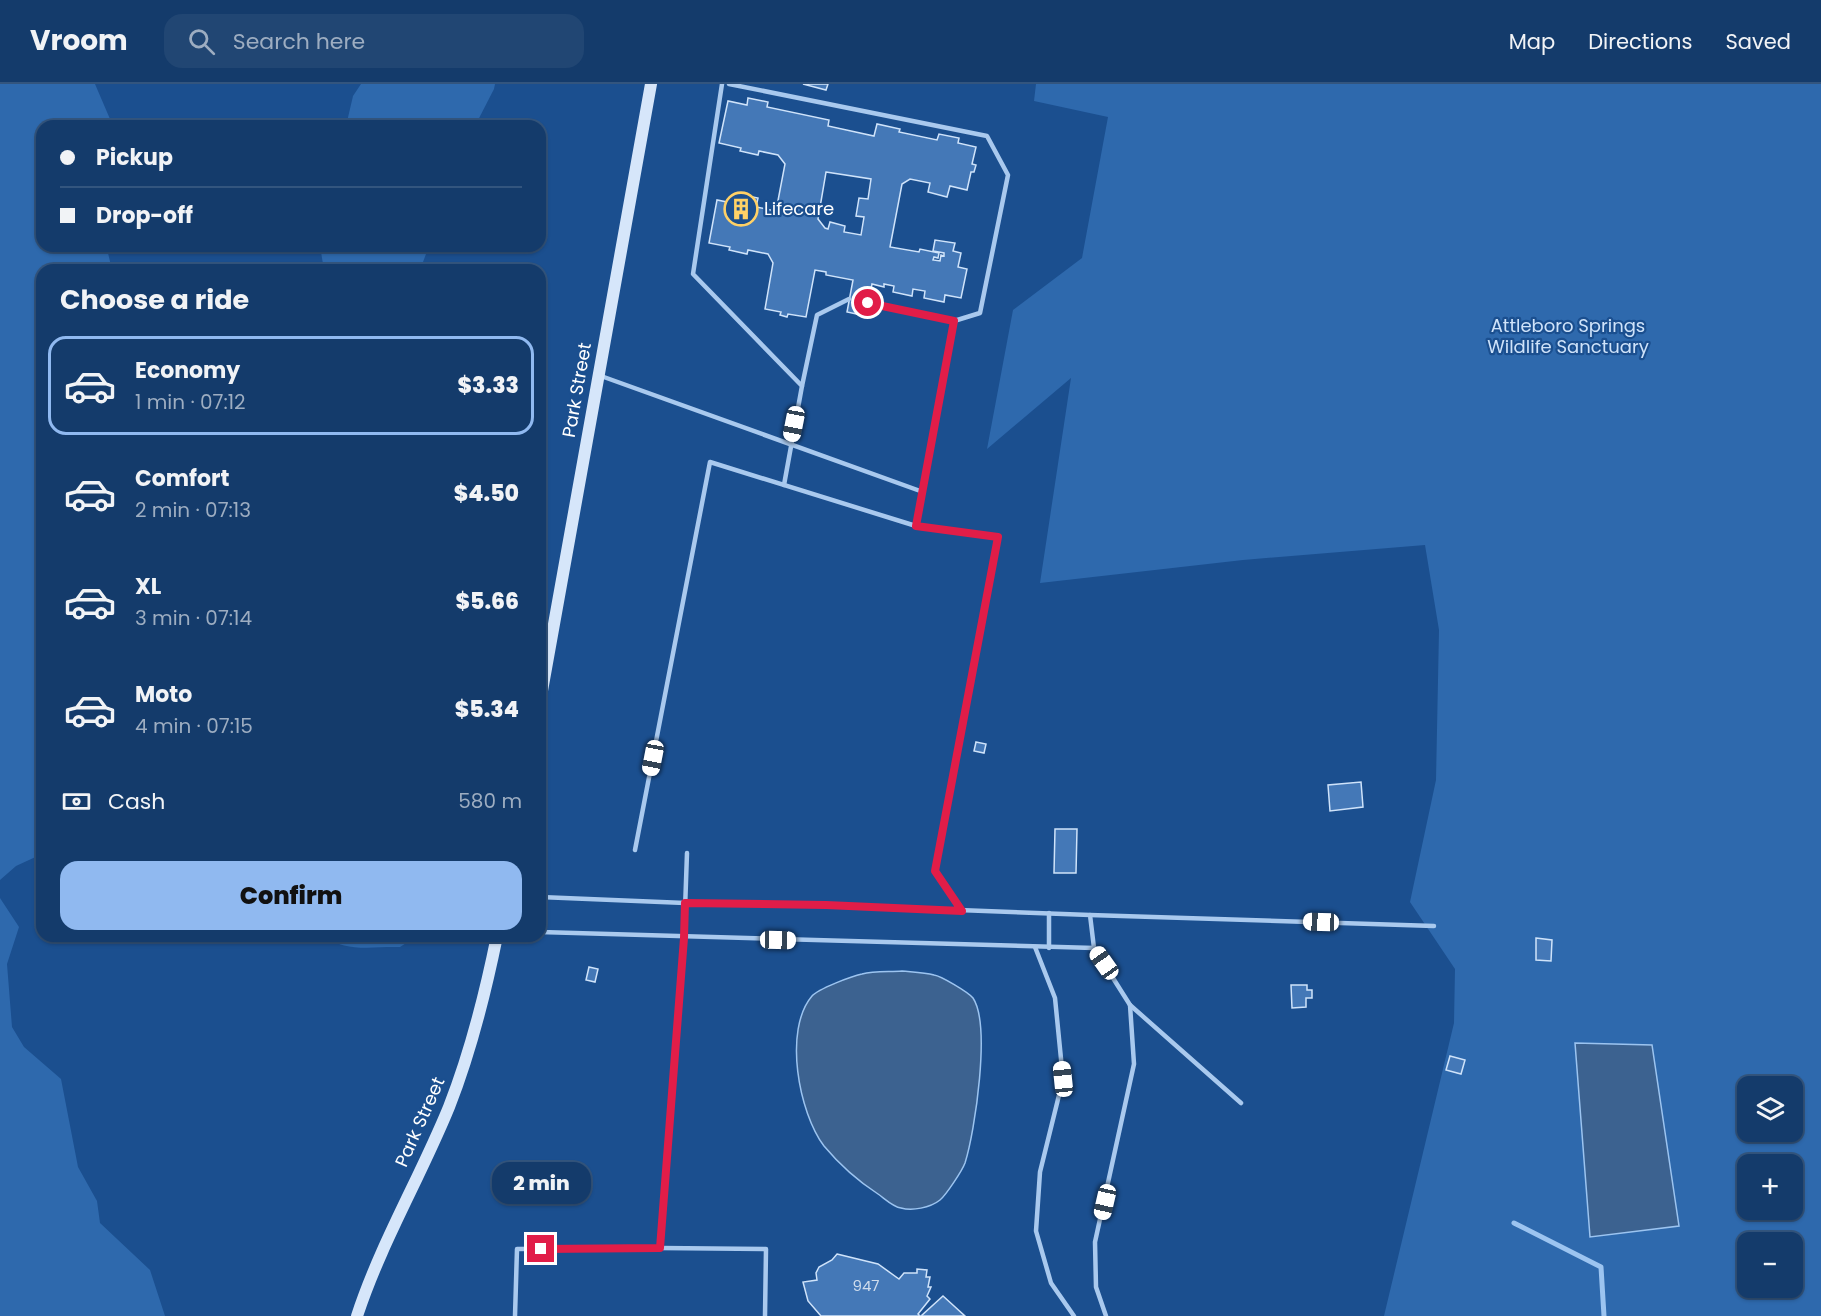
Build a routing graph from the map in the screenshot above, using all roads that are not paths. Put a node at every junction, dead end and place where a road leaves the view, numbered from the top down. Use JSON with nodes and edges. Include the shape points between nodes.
{"nodes":[{"id":1,"x":651,"y":84,"type":"edge"},
{"id":2,"x":722,"y":84,"type":"edge"},
{"id":3,"x":729,"y":84,"type":"edge"},
{"id":4,"x":849,"y":299,"type":"dead end"},
{"id":5,"x":868,"y":303,"type":"dead end"},
{"id":6,"x":954,"y":321,"type":"junction"},
{"id":7,"x":598,"y":375,"type":"junction"},
{"id":8,"x":802,"y":386,"type":"junction"},
{"id":9,"x":790,"y":444,"type":"junction"},
{"id":10,"x":784,"y":485,"type":"junction"},
{"id":11,"x":922,"y":492,"type":"junction"},
{"id":12,"x":916,"y":526,"type":"junction"},
{"id":13,"x":546,"y":668,"type":"edge"},
{"id":14,"x":635,"y":850,"type":"dead end"},
{"id":15,"x":687,"y":853,"type":"dead end"},
{"id":16,"x":546,"y":897,"type":"edge"},
{"id":17,"x":685,"y":903,"type":"junction"},
{"id":18,"x":962,"y":911,"type":"junction"},
{"id":19,"x":1050,"y":913,"type":"junction"},
{"id":20,"x":1090,"y":915,"type":"junction"},
{"id":21,"x":1434,"y":926,"type":"dead end"},
{"id":22,"x":546,"y":932,"type":"edge"},
{"id":23,"x":684,"y":938,"type":"junction"},
{"id":24,"x":498,"y":942,"type":"edge"},
{"id":25,"x":1035,"y":947,"type":"junction"},
{"id":26,"x":1049,"y":948,"type":"junction"},
{"id":27,"x":1094,"y":948,"type":"junction"},
{"id":28,"x":1130,"y":1005,"type":"junction"},
{"id":29,"x":1241,"y":1103,"type":"dead end"},
{"id":30,"x":660,"y":1248,"type":"junction"},
{"id":31,"x":357,"y":1316,"type":"edge"},
{"id":32,"x":515,"y":1316,"type":"edge"},
{"id":33,"x":765,"y":1316,"type":"edge"},
{"id":34,"x":1074,"y":1316,"type":"edge"},
{"id":35,"x":1106,"y":1316,"type":"edge"}],
"edges":[{"from":1,"to":7,"type":"main road","name":"Park Street"},
{"from":2,"to":8,"type":"lane","via":[[693,274]]},
{"from":3,"to":6,"type":"lane","via":[[987,136],[1008,175],[980,313]]},
{"from":4,"to":8,"type":"lane","via":[[817,315]]},
{"from":5,"to":6,"type":"lane"},
{"from":6,"to":11,"type":"lane"},
{"from":7,"to":9,"type":"lane"},
{"from":7,"to":13,"type":"main road","name":"Park Street"},
{"from":8,"to":9,"type":"lane"},
{"from":9,"to":10,"type":"lane"},
{"from":9,"to":11,"type":"lane"},
{"from":10,"to":12,"type":"lane"},
{"from":10,"to":14,"type":"lane","via":[[710,462]]},
{"from":11,"to":12,"type":"lane"},
{"from":12,"to":18,"type":"lane","via":[[998,537],[935,871]]},
{"from":15,"to":17,"type":"lane"},
{"from":16,"to":17,"type":"lane"},
{"from":17,"to":18,"type":"lane"},
{"from":17,"to":23,"type":"lane"},
{"from":18,"to":19,"type":"lane"},
{"from":19,"to":20,"type":"lane"},
{"from":19,"to":26,"type":"lane"},
{"from":20,"to":21,"type":"lane"},
{"from":20,"to":27,"type":"lane"},
{"from":22,"to":23,"type":"lane"},
{"from":23,"to":25,"type":"lane"},
{"from":23,"to":30,"type":"lane"},
{"from":24,"to":31,"type":"main road","name":"Park Street","via":[[471,1048],[448,1109],[378,1259]]},
{"from":25,"to":26,"type":"lane"},
{"from":25,"to":34,"type":"lane","via":[[1055,998],[1063,1079],[1040,1172],[1036,1231],[1052,1283]]},
{"from":26,"to":27,"type":"lane"},
{"from":27,"to":28,"type":"lane"},
{"from":28,"to":29,"type":"lane"},
{"from":28,"to":35,"type":"lane","via":[[1134,1064],[1095,1242],[1096,1287]]},
{"from":30,"to":32,"type":"lane","via":[[517,1249]]},
{"from":30,"to":33,"type":"lane","via":[[766,1250]]}]}
